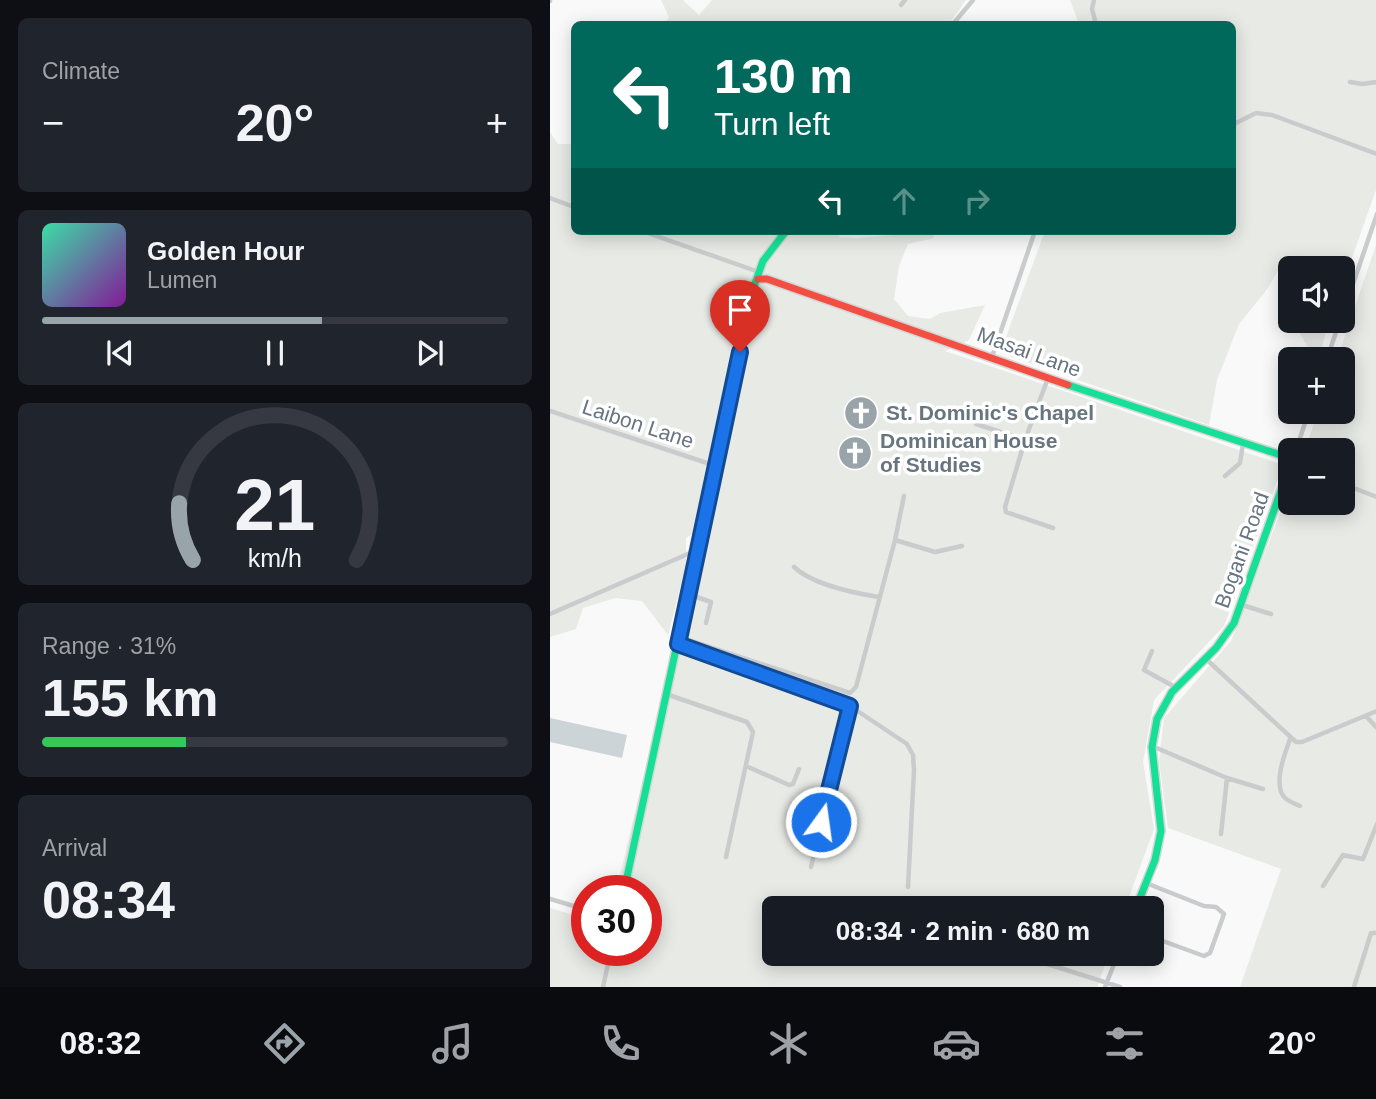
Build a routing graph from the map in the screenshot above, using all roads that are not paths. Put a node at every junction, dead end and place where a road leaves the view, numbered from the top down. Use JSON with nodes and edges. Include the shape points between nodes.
{"nodes":[{"id":1,"x":973,"y":0,"type":"edge"},
{"id":2,"x":1094,"y":0,"type":"edge"},
{"id":3,"x":956,"y":21,"type":"edge"},
{"id":4,"x":1095,"y":21,"type":"edge"},
{"id":5,"x":1350,"y":82,"type":"dead end"},
{"id":6,"x":1377,"y":82,"type":"edge"},
{"id":7,"x":1236,"y":123,"type":"edge"},
{"id":8,"x":1377,"y":154,"type":"edge"},
{"id":9,"x":550,"y":198,"type":"edge"},
{"id":10,"x":571,"y":206,"type":"edge"},
{"id":11,"x":1377,"y":214,"type":"edge"},
{"id":12,"x":652,"y":235,"type":"edge"},
{"id":13,"x":783,"y":235,"type":"edge"},
{"id":14,"x":1034,"y":235,"type":"edge"},
{"id":15,"x":758,"y":276,"type":"junction"},
{"id":16,"x":1355,"y":278,"type":"edge"},
{"id":17,"x":992,"y":357,"type":"junction"},
{"id":18,"x":1048,"y":378,"type":"junction"},
{"id":19,"x":550,"y":411,"type":"edge"},
{"id":20,"x":976,"y":424,"type":"dead end"},
{"id":21,"x":1025,"y":440,"type":"junction"},
{"id":22,"x":1243,"y":444,"type":"junction"},
{"id":23,"x":1278,"y":454,"type":"edge"},
{"id":24,"x":717,"y":466,"type":"junction"},
{"id":25,"x":1225,"y":476,"type":"dead end"},
{"id":26,"x":1355,"y":489,"type":"edge"},
{"id":27,"x":904,"y":496,"type":"dead end"},
{"id":28,"x":1377,"y":497,"type":"edge"},
{"id":29,"x":1278,"y":500,"type":"edge"},
{"id":30,"x":1053,"y":528,"type":"dead end"},
{"id":31,"x":895,"y":540,"type":"junction"},
{"id":32,"x":962,"y":546,"type":"dead end"},
{"id":33,"x":697,"y":550,"type":"junction"},
{"id":34,"x":794,"y":567,"type":"dead end"},
{"id":35,"x":688,"y":594,"type":"junction"},
{"id":36,"x":879,"y":597,"type":"junction"},
{"id":37,"x":1242,"y":604,"type":"junction"},
{"id":38,"x":550,"y":614,"type":"edge"},
{"id":39,"x":1271,"y":614,"type":"dead end"},
{"id":40,"x":706,"y":623,"type":"dead end"},
{"id":41,"x":678,"y":640,"type":"junction"},
{"id":42,"x":1152,"y":650,"type":"dead end"},
{"id":43,"x":1205,"y":658,"type":"junction"},
{"id":44,"x":1175,"y":687,"type":"junction"},
{"id":45,"x":665,"y":694,"type":"junction"},
{"id":46,"x":850,"y":706,"type":"junction"},
{"id":47,"x":1377,"y":711,"type":"edge"},
{"id":48,"x":1366,"y":716,"type":"junction"},
{"id":49,"x":1377,"y":728,"type":"edge"},
{"id":50,"x":1290,"y":739,"type":"junction"},
{"id":51,"x":1152,"y":746,"type":"junction"},
{"id":52,"x":746,"y":766,"type":"junction"},
{"id":53,"x":799,"y":769,"type":"dead end"},
{"id":54,"x":1227,"y":778,"type":"junction"},
{"id":55,"x":1263,"y":789,"type":"dead end"},
{"id":56,"x":1300,"y":806,"type":"dead end"},
{"id":57,"x":1377,"y":824,"type":"edge"},
{"id":58,"x":1221,"y":834,"type":"dead end"},
{"id":59,"x":726,"y":857,"type":"dead end"},
{"id":60,"x":811,"y":867,"type":"dead end"},
{"id":61,"x":627,"y":875,"type":"edge"},
{"id":62,"x":1145,"y":883,"type":"junction"},
{"id":63,"x":908,"y":887,"type":"dead end"},
{"id":64,"x":1323,"y":887,"type":"dead end"},
{"id":65,"x":1140,"y":896,"type":"edge"},
{"id":66,"x":550,"y":899,"type":"edge"},
{"id":67,"x":571,"y":905,"type":"edge"},
{"id":68,"x":1377,"y":933,"type":"edge"},
{"id":69,"x":1164,"y":941,"type":"edge"},
{"id":70,"x":607,"y":966,"type":"edge"},
{"id":71,"x":1051,"y":966,"type":"edge"},
{"id":72,"x":1113,"y":966,"type":"edge"},
{"id":73,"x":1106,"y":985,"type":"edge"},
{"id":74,"x":602,"y":987,"type":"edge"},
{"id":75,"x":1120,"y":987,"type":"edge"},
{"id":76,"x":1354,"y":987,"type":"edge"}],
"edges":[{"from":1,"to":3,"type":"street"},
{"from":2,"to":4,"type":"street"},
{"from":5,"to":6,"type":"street"},
{"from":7,"to":8,"type":"street","via":[[1261,113]]},
{"from":9,"to":10,"type":"street"},
{"from":11,"to":16,"type":"street"},
{"from":12,"to":15,"type":"street"},
{"from":13,"to":15,"type":"street","via":[[763,261]]},
{"from":14,"to":17,"type":"street"},
{"from":15,"to":17,"type":"street","name":"Masai Lane"},
{"from":15,"to":24,"type":"street"},
{"from":17,"to":18,"type":"street","name":"Masai Lane"},
{"from":18,"to":21,"type":"street"},
{"from":18,"to":22,"type":"street","name":"Masai Lane"},
{"from":19,"to":24,"type":"street","name":"Laibon Lane"},
{"from":20,"to":21,"type":"street"},
{"from":21,"to":30,"type":"street","via":[[1005,510]]},
{"from":22,"to":23,"type":"street","name":"Masai Lane"},
{"from":22,"to":25,"type":"street","via":[[1240,463]]},
{"from":24,"to":33,"type":"street"},
{"from":26,"to":28,"type":"street"},
{"from":27,"to":31,"type":"street"},
{"from":29,"to":37,"type":"street","name":"Bogani Road"},
{"from":31,"to":32,"type":"street","via":[[935,552]]},
{"from":31,"to":36,"type":"street"},
{"from":33,"to":35,"type":"street"},
{"from":33,"to":38,"type":"street"},
{"from":34,"to":36,"type":"street","via":[[852,593]]},
{"from":35,"to":40,"type":"street","via":[[710,602]]},
{"from":35,"to":41,"type":"street"},
{"from":36,"to":41,"type":"street","via":[[856,687],[850,693]]},
{"from":37,"to":39,"type":"street"},
{"from":37,"to":43,"type":"street","name":"Bogani Road","via":[[1230,631]]},
{"from":41,"to":45,"type":"street"},
{"from":41,"to":46,"type":"street"},
{"from":42,"to":44,"type":"street","via":[[1144,670]]},
{"from":43,"to":44,"type":"street","name":"Bogani Road"},
{"from":43,"to":50,"type":"street"},
{"from":44,"to":51,"type":"street","name":"Bogani Road","via":[[1160,711]]},
{"from":45,"to":52,"type":"street","via":[[747,722],[753,732]]},
{"from":45,"to":61,"type":"street"},
{"from":46,"to":60,"type":"street"},
{"from":46,"to":63,"type":"street","via":[[903,740],[913,755]]},
{"from":47,"to":48,"type":"street"},
{"from":48,"to":49,"type":"street"},
{"from":48,"to":50,"type":"street","via":[[1301,742]]},
{"from":50,"to":56,"type":"street","via":[[1281,785],[1285,797]]},
{"from":51,"to":54,"type":"street"},
{"from":51,"to":62,"type":"street","name":"Bogani Road","via":[[1161,827]]},
{"from":52,"to":53,"type":"street","via":[[789,785]]},
{"from":52,"to":59,"type":"street"},
{"from":54,"to":55,"type":"street"},
{"from":54,"to":58,"type":"street"},
{"from":57,"to":64,"type":"street","via":[[1363,859],[1343,855]]},
{"from":62,"to":65,"type":"street","name":"Bogani Road"},
{"from":62,"to":69,"type":"street","via":[[1216,907],[1224,914],[1210,953],[1204,956]]},
{"from":66,"to":67,"type":"street"},
{"from":68,"to":76,"type":"street","via":[[1371,933]]},
{"from":70,"to":74,"type":"street"},
{"from":71,"to":73,"type":"street"},
{"from":72,"to":73,"type":"street"},
{"from":73,"to":75,"type":"street"}]}
